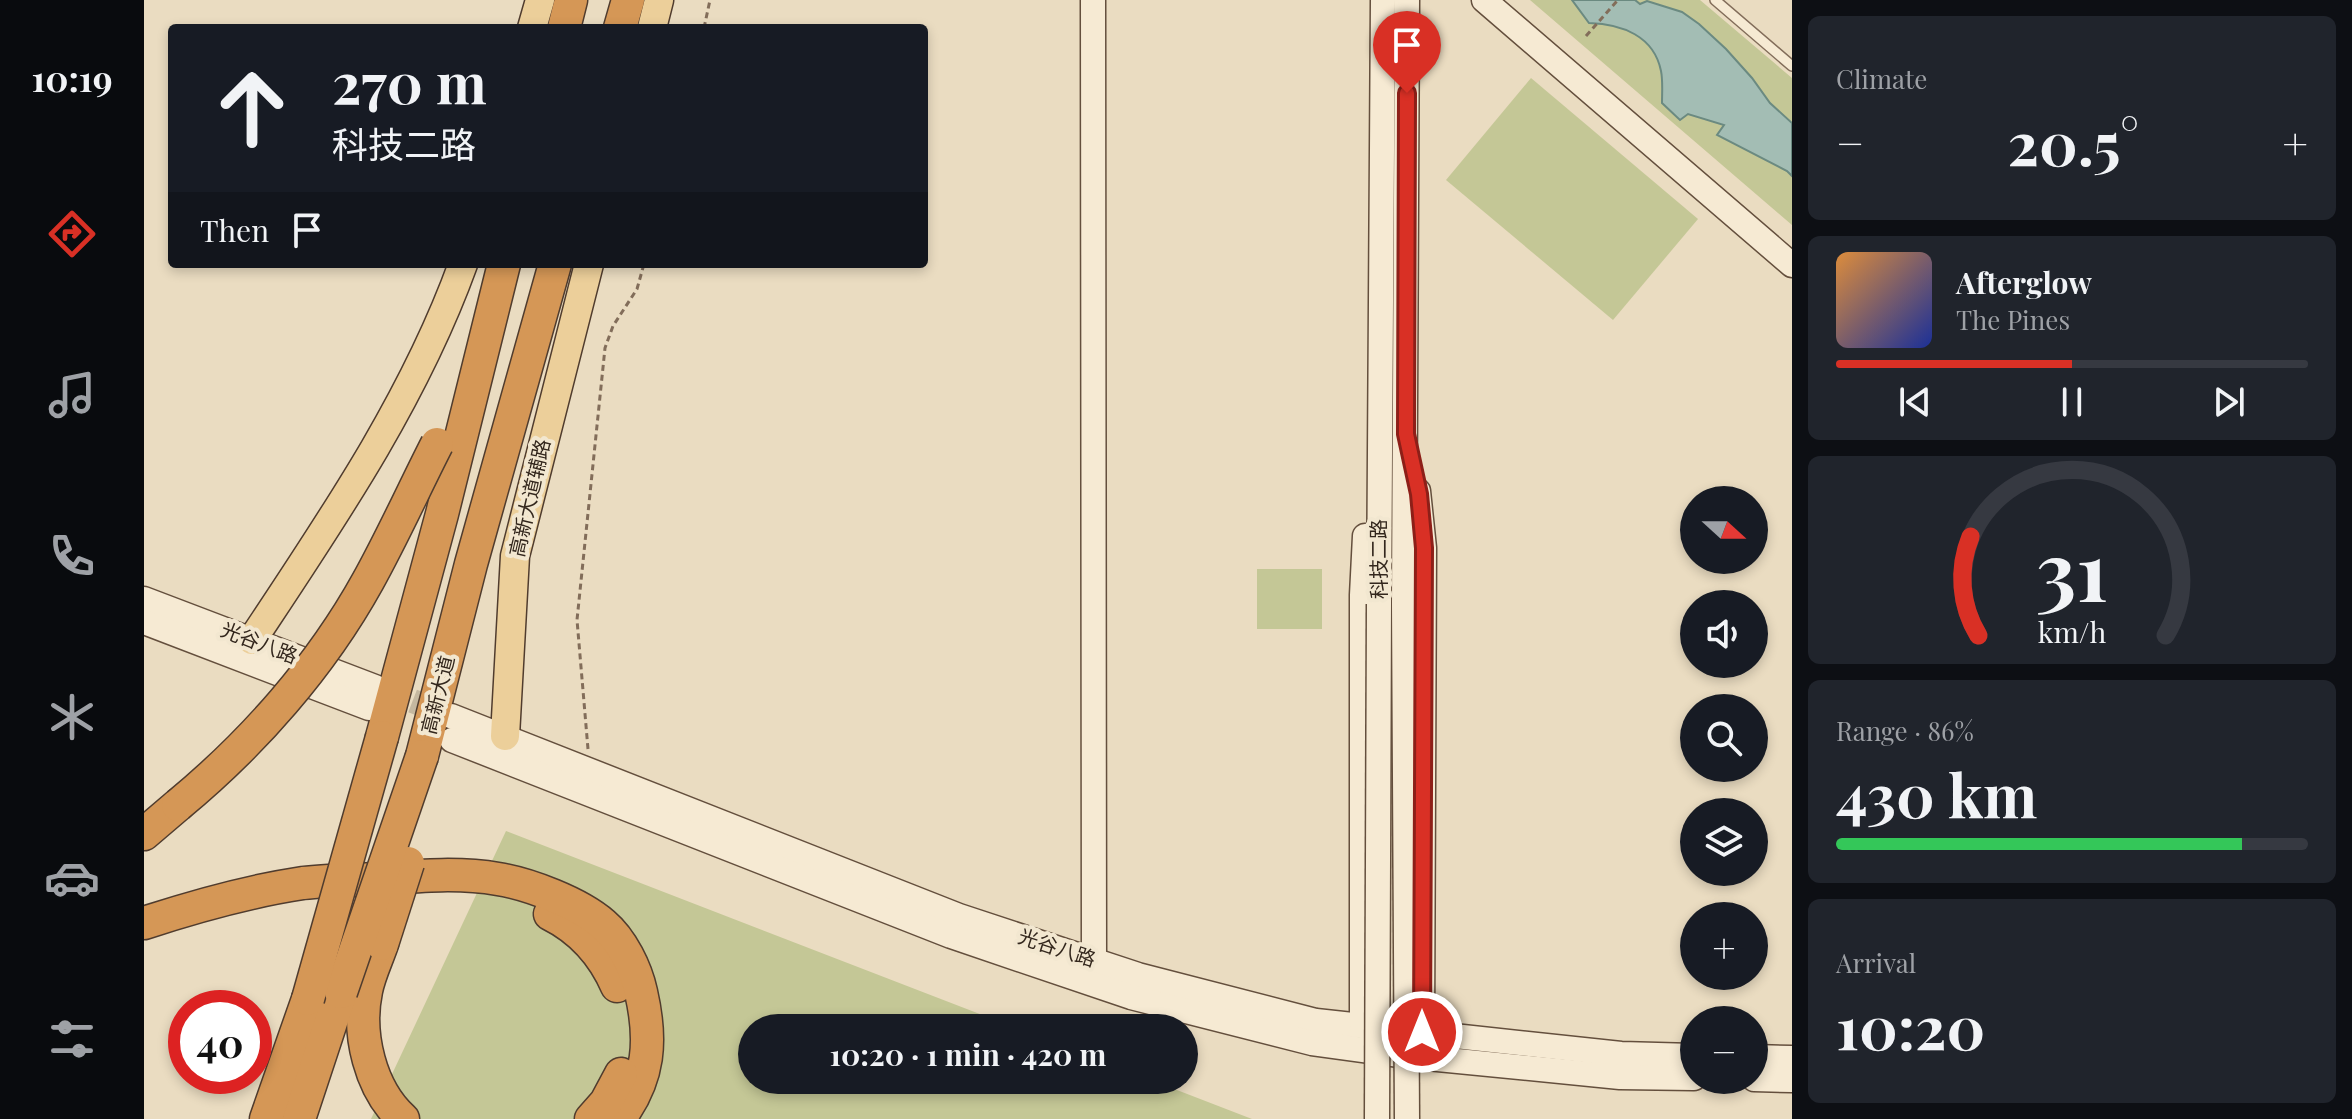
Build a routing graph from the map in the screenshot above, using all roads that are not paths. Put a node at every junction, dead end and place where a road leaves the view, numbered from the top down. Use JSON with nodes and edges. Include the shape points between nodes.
{"nodes":[{"id":1,"x":540,"y":0,"type":"edge"},
{"id":2,"x":571,"y":0,"type":"edge"},
{"id":3,"x":628,"y":0,"type":"edge"},
{"id":4,"x":641,"y":0,"type":"edge"},
{"id":5,"x":659,"y":0,"type":"edge"},
{"id":6,"x":1093,"y":0,"type":"edge"},
{"id":7,"x":1383,"y":0,"type":"edge"},
{"id":8,"x":1407,"y":0,"type":"edge"},
{"id":9,"x":1484,"y":0,"type":"edge"},
{"id":10,"x":1715,"y":0,"type":"edge"},
{"id":11,"x":533,"y":24,"type":"edge"},
{"id":12,"x":565,"y":24,"type":"edge"},
{"id":13,"x":624,"y":24,"type":"edge"},
{"id":14,"x":626,"y":24,"type":"edge"},
{"id":15,"x":653,"y":24,"type":"edge"},
{"id":16,"x":1792,"y":66,"type":"edge"},
{"id":17,"x":1792,"y":265,"type":"edge"},
{"id":18,"x":461,"y":268,"type":"edge"},
{"id":19,"x":493,"y":268,"type":"edge"},
{"id":20,"x":503,"y":268,"type":"edge"},
{"id":21,"x":554,"y":268,"type":"edge"},
{"id":22,"x":588,"y":268,"type":"edge"},
{"id":23,"x":472,"y":396,"type":"junction"},
{"id":24,"x":515,"y":408,"type":"junction"},
{"id":25,"x":1406,"y":434,"type":"junction"},
{"id":26,"x":1380,"y":435,"type":"junction"},
{"id":27,"x":144,"y":599,"type":"edge"},
{"id":28,"x":144,"y":622,"type":"edge"},
{"id":29,"x":252,"y":640,"type":"junction"},
{"id":30,"x":375,"y":710,"type":"junction"},
{"id":31,"x":505,"y":736,"type":"junction"},
{"id":32,"x":442,"y":743,"type":"junction"},
{"id":33,"x":144,"y":834,"type":"edge"},
{"id":34,"x":144,"y":923,"type":"edge"},
{"id":35,"x":144,"y":937,"type":"edge"},
{"id":36,"x":1094,"y":972,"type":"junction"},
{"id":37,"x":1362,"y":1026,"type":"junction"},
{"id":38,"x":1422,"y":1032,"type":"junction"},
{"id":39,"x":1680,"y":1056,"type":"edge"},
{"id":40,"x":1768,"y":1057,"type":"edge"},
{"id":41,"x":1792,"y":1058,"type":"edge"},
{"id":42,"x":1680,"y":1077,"type":"edge"},
{"id":43,"x":1768,"y":1079,"type":"edge"},
{"id":44,"x":1792,"y":1080,"type":"edge"},
{"id":45,"x":266,"y":1119,"type":"edge"},
{"id":46,"x":299,"y":1119,"type":"edge"},
{"id":47,"x":403,"y":1119,"type":"edge"},
{"id":48,"x":591,"y":1119,"type":"edge"},
{"id":49,"x":619,"y":1119,"type":"edge"},
{"id":50,"x":1377,"y":1119,"type":"edge"},
{"id":51,"x":1407,"y":1119,"type":"edge"}],
"edges":[{"from":1,"to":11,"type":"main road"},
{"from":2,"to":12,"type":"highway"},
{"from":3,"to":13,"type":"highway"},
{"from":4,"to":14,"type":"main road"},
{"from":5,"to":15,"type":"main road"},
{"from":6,"to":36,"type":"street"},
{"from":7,"to":26,"type":"street","name":"科技二路"},
{"from":8,"to":25,"type":"street","name":"科技二路"},
{"from":9,"to":17,"type":"street"},
{"from":10,"to":16,"type":"lane"},
{"from":18,"to":29,"type":"main road","via":[[385,431]]},
{"from":19,"to":33,"type":"highway","bridge":true,"via":[[437,444],[367,582],[322,654],[271,715]]},
{"from":20,"to":23,"type":"highway","name":"高新大道"},
{"from":21,"to":24,"type":"highway"},
{"from":22,"to":31,"type":"main road","name":"高新大道辅路","via":[[515,556]]},
{"from":23,"to":24,"type":"highway"},
{"from":23,"to":30,"type":"highway","name":"高新大道"},
{"from":24,"to":32,"type":"highway","via":[[471,564]]},
{"from":25,"to":38,"type":"street","via":[[1424,548]]},
{"from":25,"to":51,"type":"street","name":"科技二路","bridge":true},
{"from":26,"to":37,"type":"street","via":[[1368,503],[1362,595]]},
{"from":26,"to":50,"type":"street","name":"科技二路","bridge":true},
{"from":27,"to":29,"type":"street","name":"光谷八路"},
{"from":28,"to":30,"type":"street","name":"光谷八路"},
{"from":29,"to":30,"type":"street","name":"光谷八路"},
{"from":30,"to":45,"type":"highway","name":"高新大道","bridge":true,"via":[[308,999]]},
{"from":31,"to":32,"type":"street","name":"光谷八路"},
{"from":31,"to":36,"type":"street","name":"光谷八路"},
{"from":32,"to":36,"type":"street","name":"光谷八路","via":[[951,936]]},
{"from":32,"to":46,"type":"highway","name":"高新大道","bridge":true,"via":[[341,992]]},
{"from":32,"to":47,"type":"highway","bridge":true,"via":[[366,989],[369,1063]]},
{"from":34,"to":49,"type":"highway","via":[[305,883],[443,875],[497,878],[539,889],[604,925],[626,954],[640,986],[648,1022],[647,1059],[631,1103]]},
{"from":35,"to":48,"type":"highway","via":[[312,895],[432,891],[513,897],[571,924],[607,963],[624,1004],[628,1037],[622,1073]]},
{"from":36,"to":37,"type":"street","name":"光谷八路","via":[[1138,975],[1316,1021]]},
{"from":36,"to":42,"type":"street","name":"光谷八路","via":[[1131,997],[1312,1043],[1589,1074]]},
{"from":37,"to":38,"type":"street","name":"光谷八路"},
{"from":38,"to":39,"type":"street","name":"光谷八路"},
{"from":40,"to":41,"type":"street"},
{"from":43,"to":44,"type":"street"}]}
